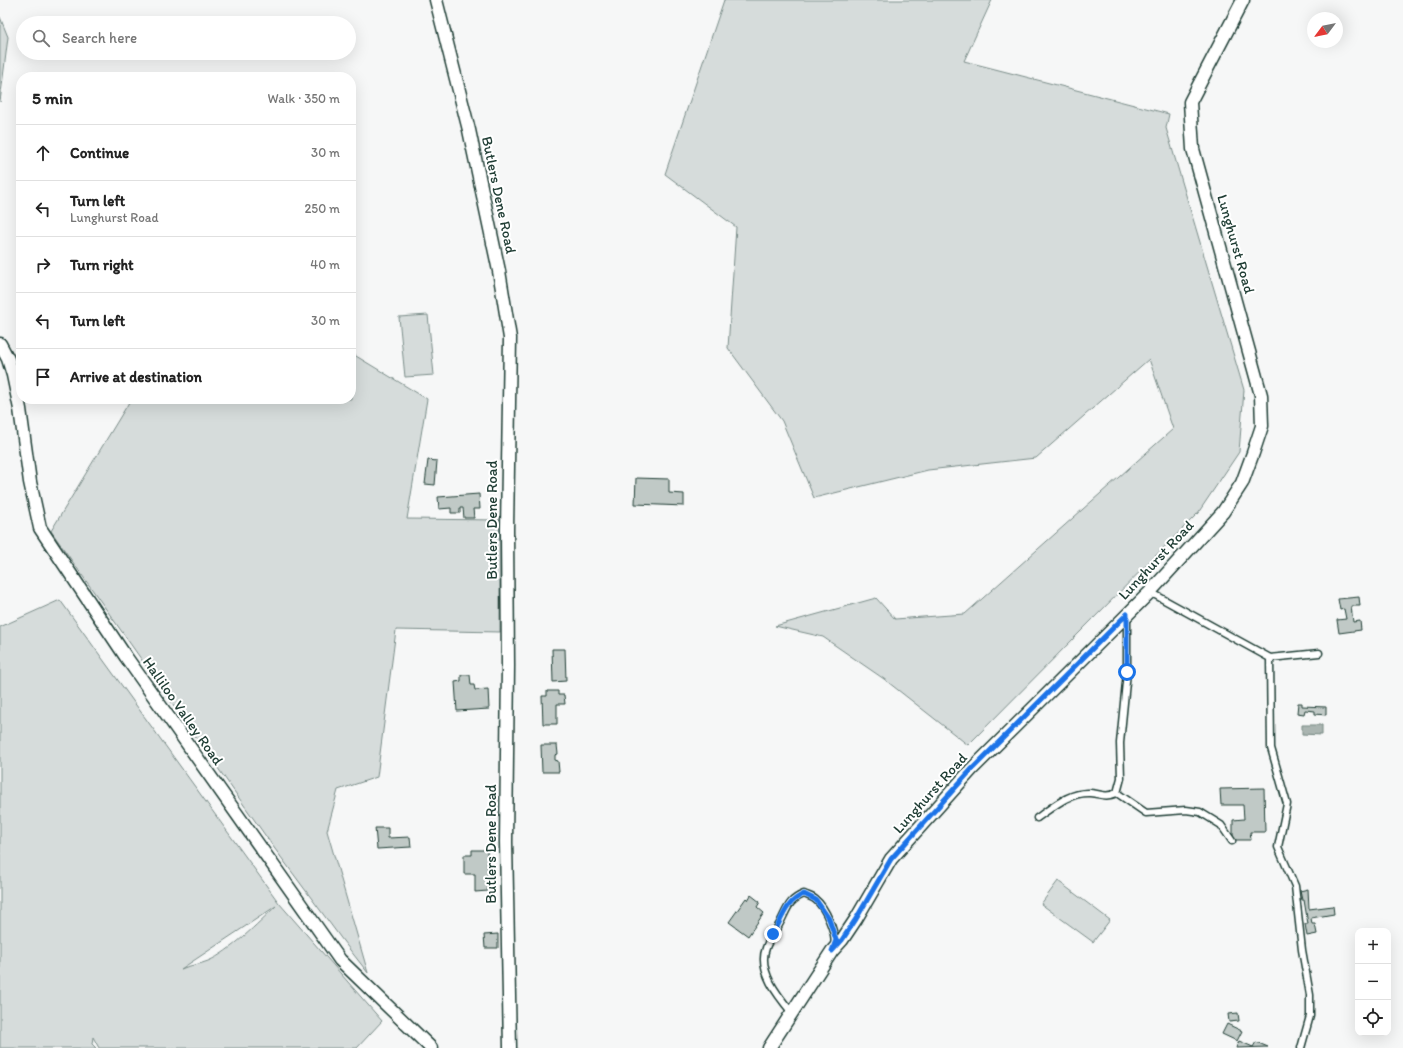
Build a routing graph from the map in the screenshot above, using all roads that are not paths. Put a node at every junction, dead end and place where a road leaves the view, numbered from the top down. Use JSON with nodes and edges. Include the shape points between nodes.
{"nodes":[{"id":1,"x":436,"y":0,"type":"edge"},
{"id":2,"x":1243,"y":0,"type":"edge"},
{"id":3,"x":0,"y":344,"type":"edge"},
{"id":4,"x":16,"y":394,"type":"edge"},
{"id":5,"x":18,"y":404,"type":"edge"},
{"id":6,"x":1150,"y":592,"type":"junction"},
{"id":7,"x":1127,"y":614,"type":"junction"},
{"id":8,"x":1319,"y":653,"type":"dead end"},
{"id":9,"x":1270,"y":658,"type":"junction"},
{"id":10,"x":1117,"y":793,"type":"junction"},
{"id":11,"x":1037,"y":818,"type":"dead end"},
{"id":12,"x":1232,"y":841,"type":"dead end"},
{"id":13,"x":832,"y":951,"type":"junction"},
{"id":14,"x":793,"y":1014,"type":"junction"},
{"id":15,"x":431,"y":1048,"type":"edge"},
{"id":16,"x":510,"y":1048,"type":"edge"},
{"id":17,"x":769,"y":1048,"type":"edge"},
{"id":18,"x":1301,"y":1048,"type":"edge"}],
"edges":[{"from":1,"to":16,"type":"street","name":"Butlers Dene Road","via":[[469,130],[499,271],[510,338],[506,842]]},
{"from":2,"to":6,"type":"street","name":"Lunghurst Road","via":[[1190,102],[1193,149],[1261,395],[1262,426],[1242,483],[1223,512]]},
{"from":3,"to":4,"type":"street","name":"Halliloo Valley Road","via":[[8,359]]},
{"from":5,"to":15,"type":"street","name":"Halliloo Valley Road","via":[[40,528],[126,657],[340,960]]},
{"from":6,"to":7,"type":"street","name":"Lunghurst Road"},
{"from":6,"to":9,"type":"lane"},
{"from":7,"to":10,"type":"lane","via":[[1127,672],[1120,743],[1121,778]]},
{"from":7,"to":13,"type":"street","name":"Lunghurst Road","via":[[972,769],[891,859],[856,919]]},
{"from":8,"to":9,"type":"lane"},
{"from":9,"to":18,"type":"lane","via":[[1271,748],[1287,804],[1278,847],[1296,886],[1302,950],[1310,995],[1310,1016]]},
{"from":10,"to":11,"type":"lane","via":[[1107,797],[1089,793],[1066,797]]},
{"from":10,"to":12,"type":"lane","via":[[1146,813],[1186,810],[1200,812],[1221,825]]},
{"from":13,"to":14,"type":"street","name":"Lunghurst Road"},
{"from":13,"to":14,"type":"lane","via":[[836,940],[829,919],[816,900],[804,894],[794,898],[765,948],[768,981]]},
{"from":14,"to":17,"type":"street","name":"Lunghurst Road"}]}
